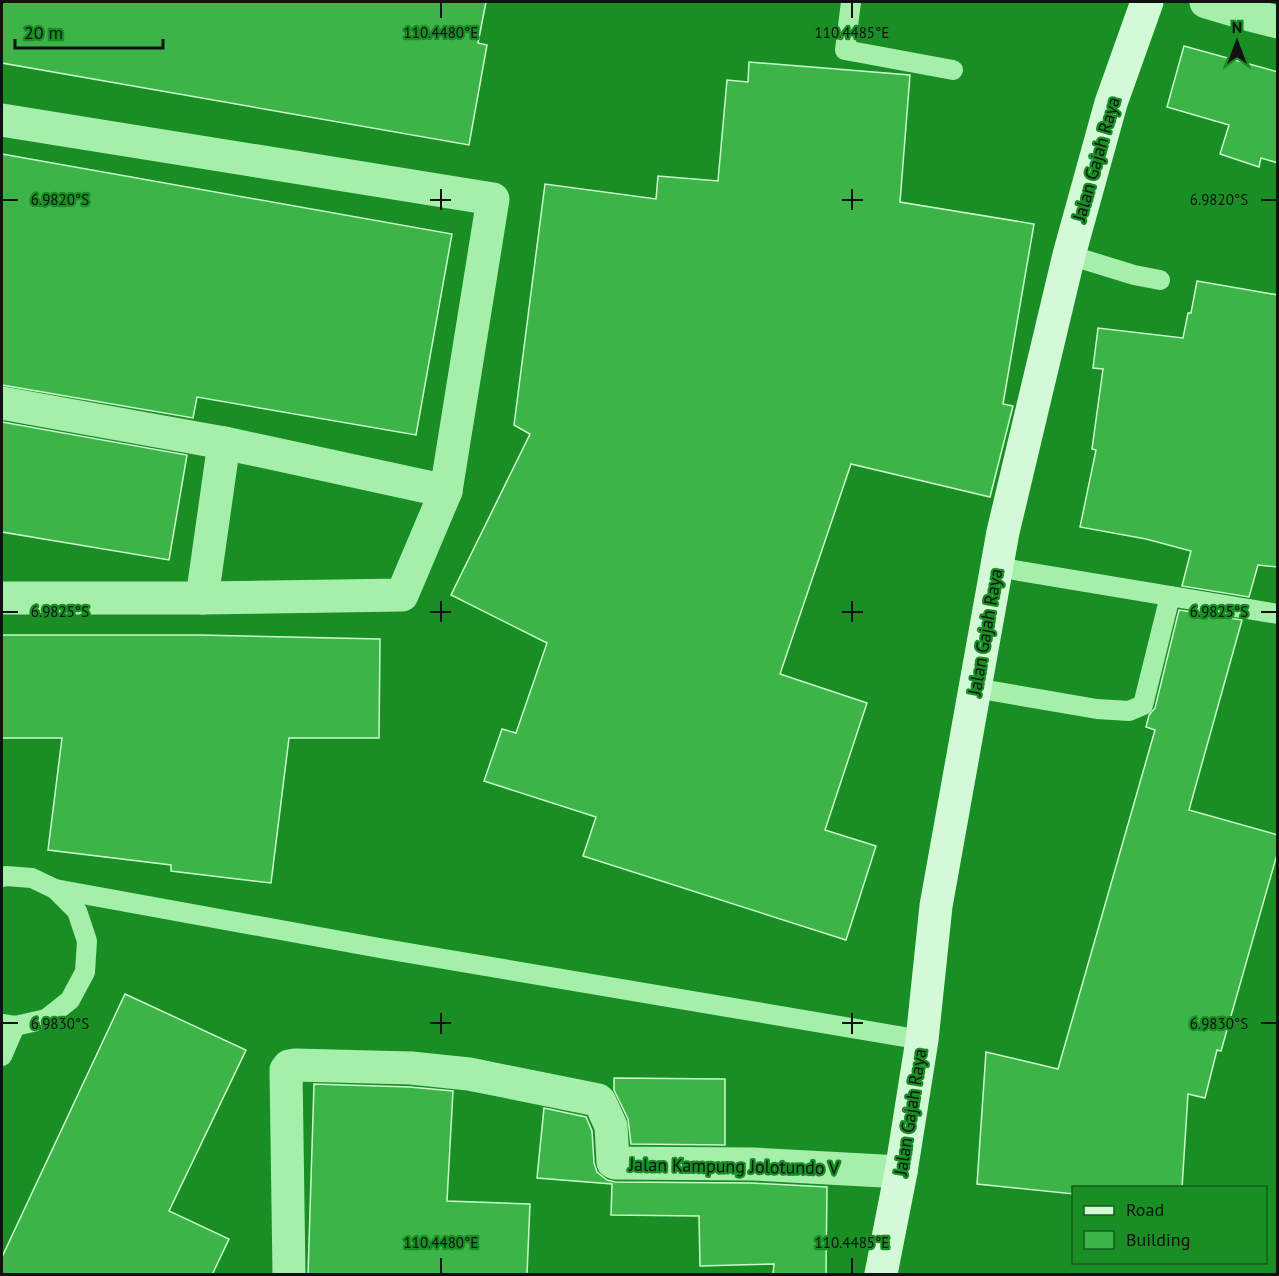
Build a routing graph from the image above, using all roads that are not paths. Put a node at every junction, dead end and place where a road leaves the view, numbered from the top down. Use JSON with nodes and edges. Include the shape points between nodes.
{"nodes":[{"id":1,"x":851,"y":2,"type":"edge"},
{"id":2,"x":1147,"y":2,"type":"edge"},
{"id":3,"x":1206,"y":2,"type":"edge"},
{"id":4,"x":1278,"y":22,"type":"edge"},
{"id":5,"x":952,"y":70,"type":"dead end"},
{"id":6,"x":2,"y":120,"type":"edge"},
{"id":7,"x":1069,"y":255,"type":"junction"},
{"id":8,"x":1160,"y":280,"type":"dead end"},
{"id":9,"x":2,"y":403,"type":"edge"},
{"id":10,"x":224,"y":443,"type":"junction"},
{"id":11,"x":446,"y":491,"type":"junction"},
{"id":12,"x":996,"y":567,"type":"junction"},
{"id":13,"x":1170,"y":596,"type":"junction"},
{"id":14,"x":2,"y":598,"type":"edge"},
{"id":15,"x":202,"y":598,"type":"junction"},
{"id":16,"x":1278,"y":614,"type":"edge"},
{"id":17,"x":975,"y":688,"type":"junction"},
{"id":18,"x":2,"y":877,"type":"edge"},
{"id":19,"x":55,"y":889,"type":"junction"},
{"id":20,"x":8,"y":1025,"type":"edge"},
{"id":21,"x":922,"y":1040,"type":"junction"},
{"id":22,"x":2,"y":1056,"type":"edge"},
{"id":23,"x":901,"y":1172,"type":"junction"},
{"id":24,"x":886,"y":1274,"type":"edge"},
{"id":25,"x":289,"y":1275,"type":"edge"}],
"edges":[{"from":1,"to":5,"type":"lane","via":[[845,50]]},
{"from":2,"to":7,"type":"main road","name":"Jalan Gajah Raya","via":[[1111,103]]},
{"from":3,"to":4,"type":"street"},
{"from":6,"to":11,"type":"street","via":[[493,199]]},
{"from":7,"to":8,"type":"lane"},
{"from":7,"to":12,"type":"main road","name":"Jalan Gajah Raya"},
{"from":9,"to":10,"type":"street"},
{"from":10,"to":11,"type":"street"},
{"from":10,"to":15,"type":"street"},
{"from":11,"to":15,"type":"street","via":[[402,595]]},
{"from":12,"to":13,"type":"lane"},
{"from":12,"to":17,"type":"main road","name":"Jalan Gajah Raya"},
{"from":13,"to":16,"type":"lane"},
{"from":13,"to":17,"type":"lane","via":[[1143,705],[1129,711],[1097,709]]},
{"from":14,"to":15,"type":"street"},
{"from":17,"to":21,"type":"main road","name":"Jalan Gajah Raya","via":[[936,906]]},
{"from":18,"to":19,"type":"lane","via":[[32,879]]},
{"from":19,"to":20,"type":"lane","via":[[77,911],[87,941],[85,972],[70,1000],[46,1018]]},
{"from":19,"to":21,"type":"lane"},
{"from":20,"to":22,"type":"lane"},
{"from":21,"to":23,"type":"main road","name":"Jalan Gajah Raya"},
{"from":23,"to":24,"type":"main road","name":"Jalan Gajah Raya"},
{"from":23,"to":25,"type":"street","name":"Jalan Kampung Jolotundo V","via":[[753,1164],[615,1163],[611,1126],[598,1100],[469,1074],[411,1068],[289,1066]]}]}
